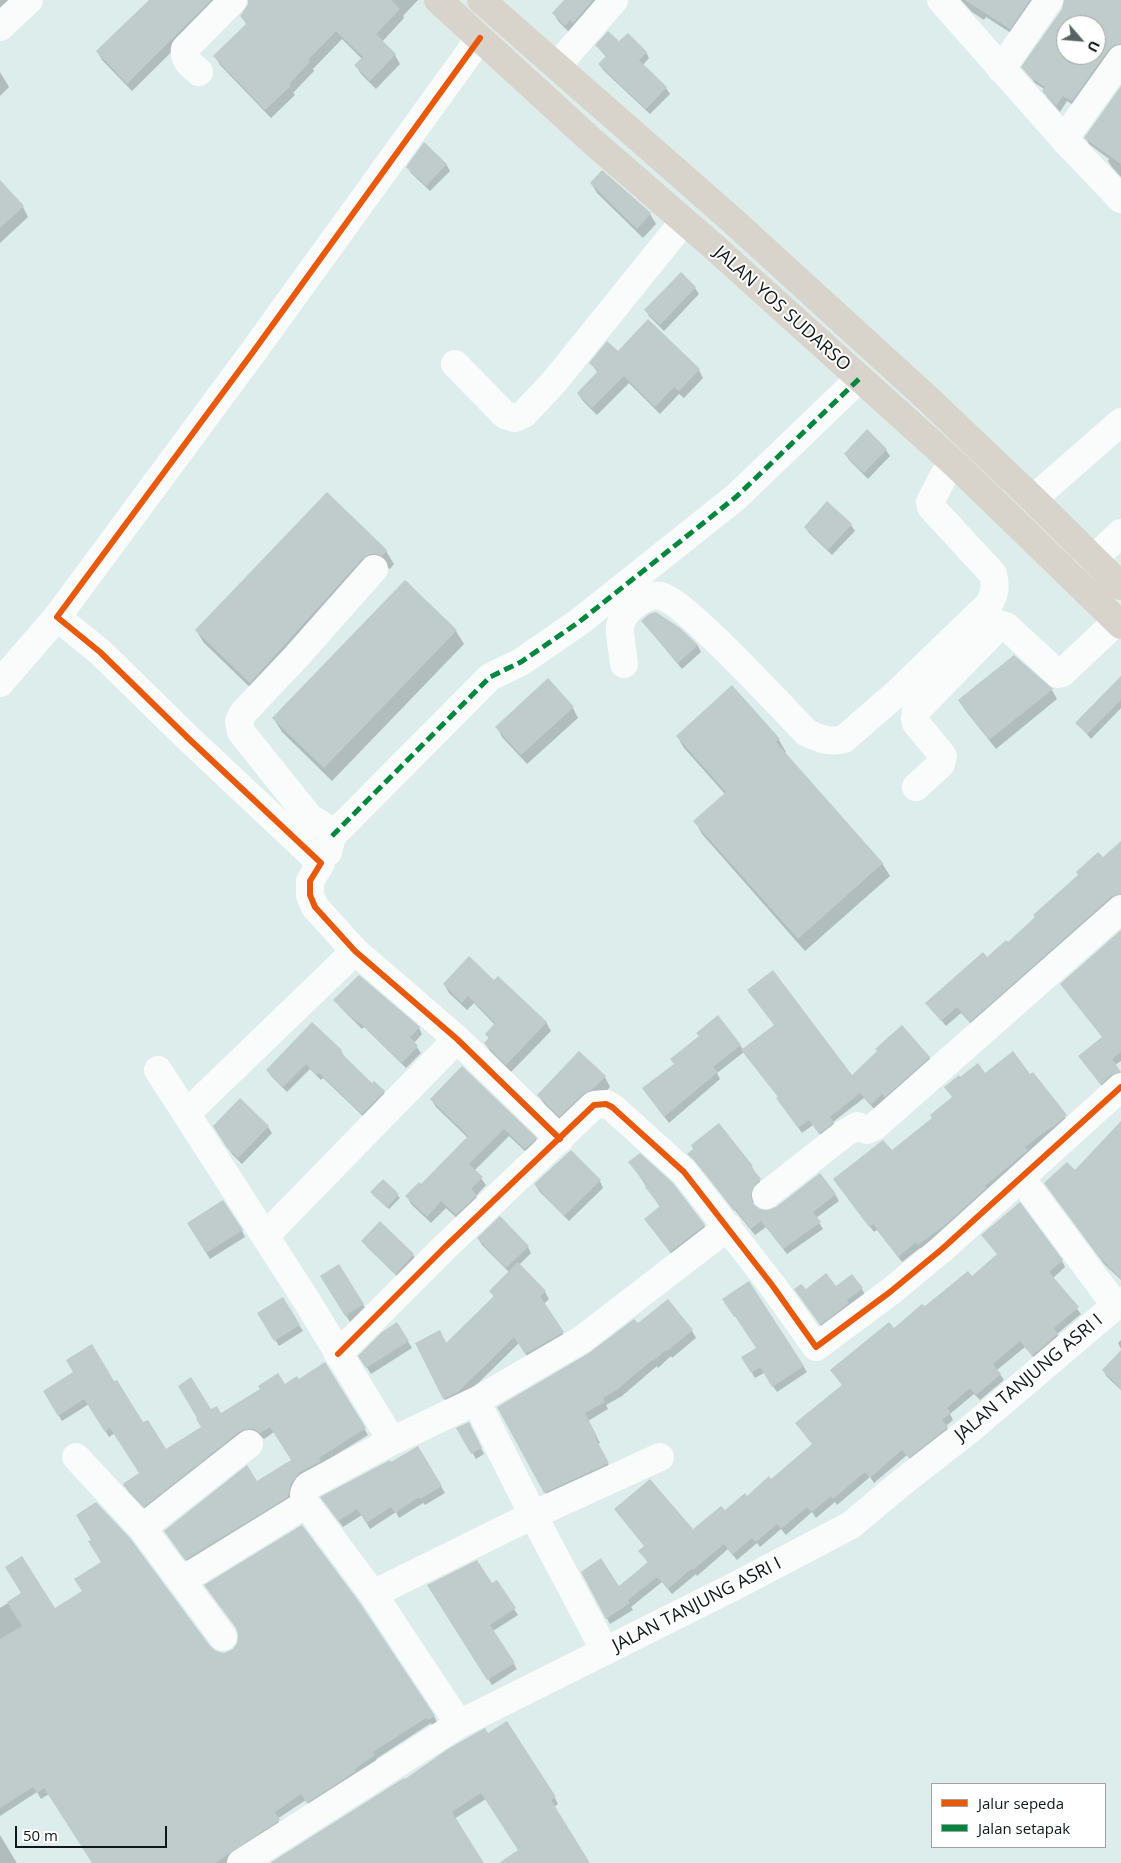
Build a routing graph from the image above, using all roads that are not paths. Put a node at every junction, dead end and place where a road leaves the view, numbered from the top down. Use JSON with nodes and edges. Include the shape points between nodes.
{"nodes":[{"id":1,"x":29,"y":0,"type":"edge"},
{"id":2,"x":232,"y":0,"type":"edge"},
{"id":3,"x":438,"y":0,"type":"edge"},
{"id":4,"x":614,"y":0,"type":"edge"},
{"id":5,"x":941,"y":0,"type":"edge"},
{"id":6,"x":1049,"y":0,"type":"edge"},
{"id":7,"x":494,"y":4,"type":"edge"},
{"id":8,"x":0,"y":26,"type":"edge"},
{"id":9,"x":480,"y":38,"type":"junction"},
{"id":10,"x":1121,"y":59,"type":"edge"},
{"id":11,"x":557,"y":66,"type":"junction"},
{"id":12,"x":1001,"y":69,"type":"junction"},
{"id":13,"x":199,"y":72,"type":"dead end"},
{"id":14,"x":1064,"y":139,"type":"junction"},
{"id":15,"x":1121,"y":199,"type":"edge"},
{"id":16,"x":732,"y":220,"type":"junction"},
{"id":17,"x":684,"y":221,"type":"junction"},
{"id":18,"x":713,"y":246,"type":"junction"},
{"id":19,"x":455,"y":364,"type":"dead end"},
{"id":20,"x":859,"y":379,"type":"junction"},
{"id":21,"x":1121,"y":422,"type":"edge"},
{"id":22,"x":954,"y":463,"type":"junction"},
{"id":23,"x":1034,"y":499,"type":"junction"},
{"id":24,"x":1121,"y":533,"type":"edge"},
{"id":25,"x":1093,"y":560,"type":"junction"},
{"id":26,"x":374,"y":569,"type":"dead end"},
{"id":27,"x":1073,"y":579,"type":"junction"},
{"id":28,"x":1121,"y":586,"type":"edge"},
{"id":29,"x":57,"y":617,"type":"junction"},
{"id":30,"x":1119,"y":623,"type":"edge"},
{"id":31,"x":624,"y":664,"type":"dead end"},
{"id":32,"x":0,"y":683,"type":"edge"},
{"id":33,"x":916,"y":787,"type":"dead end"},
{"id":34,"x":332,"y":836,"type":"junction"},
{"id":35,"x":321,"y":863,"type":"junction"},
{"id":36,"x":1121,"y":908,"type":"edge"},
{"id":37,"x":355,"y":951,"type":"junction"},
{"id":38,"x":457,"y":1039,"type":"junction"},
{"id":39,"x":158,"y":1070,"type":"dead end"},
{"id":40,"x":1121,"y":1087,"type":"edge"},
{"id":41,"x":186,"y":1114,"type":"junction"},
{"id":42,"x":560,"y":1139,"type":"junction"},
{"id":43,"x":1021,"y":1178,"type":"junction"},
{"id":44,"x":766,"y":1195,"type":"dead end"},
{"id":45,"x":728,"y":1227,"type":"junction"},
{"id":46,"x":265,"y":1236,"type":"junction"},
{"id":47,"x":1118,"y":1303,"type":"edge"},
{"id":48,"x":338,"y":1354,"type":"junction"},
{"id":49,"x":476,"y":1401,"type":"junction"},
{"id":50,"x":392,"y":1441,"type":"junction"},
{"id":51,"x":250,"y":1444,"type":"dead end"},
{"id":52,"x":660,"y":1457,"type":"dead end"},
{"id":53,"x":76,"y":1458,"type":"dead end"},
{"id":54,"x":306,"y":1504,"type":"junction"},
{"id":55,"x":533,"y":1516,"type":"junction"},
{"id":56,"x":142,"y":1528,"type":"junction"},
{"id":57,"x":181,"y":1581,"type":"junction"},
{"id":58,"x":373,"y":1594,"type":"junction"},
{"id":59,"x":223,"y":1637,"type":"dead end"},
{"id":60,"x":605,"y":1651,"type":"junction"},
{"id":61,"x":459,"y":1724,"type":"junction"},
{"id":62,"x":241,"y":1863,"type":"edge"}],
"edges":[{"from":1,"to":8,"type":"street"},
{"from":2,"to":13,"type":"street","via":[[184,49],[186,60]]},
{"from":3,"to":9,"type":"highway","name":"JALAN YOS SUDARSO"},
{"from":4,"to":11,"type":"street"},
{"from":5,"to":12,"type":"street"},
{"from":6,"to":12,"type":"street"},
{"from":7,"to":11,"type":"highway","name":"JALAN YOS SUDARSO"},
{"from":9,"to":17,"type":"highway","name":"JALAN YOS SUDARSO"},
{"from":9,"to":29,"type":"street"},
{"from":10,"to":14,"type":"street"},
{"from":11,"to":16,"type":"highway","name":"JALAN YOS SUDARSO"},
{"from":12,"to":14,"type":"street"},
{"from":14,"to":15,"type":"street"},
{"from":16,"to":18,"type":"highway"},
{"from":16,"to":23,"type":"highway","name":"JALAN YOS SUDARSO"},
{"from":17,"to":18,"type":"highway","name":"JALAN YOS SUDARSO"},
{"from":17,"to":19,"type":"street","via":[[554,382],[524,414],[515,418],[505,415]]},
{"from":18,"to":20,"type":"highway","name":"JALAN YOS SUDARSO"},
{"from":20,"to":22,"type":"highway","name":"JALAN YOS SUDARSO"},
{"from":20,"to":34,"type":"street","via":[[736,497],[579,622],[521,662],[490,677]]},
{"from":21,"to":23,"type":"street"},
{"from":22,"to":27,"type":"highway","name":"JALAN YOS SUDARSO"},
{"from":22,"to":31,"type":"street","via":[[944,475],[930,502],[931,507],[993,574],[994,595],[989,604],[904,686],[844,739],[834,742],[807,733],[695,619],[660,596],[644,598],[631,607],[620,625]]},
{"from":23,"to":25,"type":"highway","name":"JALAN YOS SUDARSO"},
{"from":24,"to":25,"type":"street"},
{"from":25,"to":27,"type":"street"},
{"from":25,"to":28,"type":"highway","name":"JALAN YOS SUDARSO"},
{"from":26,"to":34,"type":"street","via":[[239,720],[241,732],[310,818],[328,829]]},
{"from":27,"to":30,"type":"highway","name":"JALAN YOS SUDARSO"},
{"from":29,"to":32,"type":"street"},
{"from":29,"to":35,"type":"street","via":[[100,652]]},
{"from":30,"to":33,"type":"street","via":[[1058,674],[1006,626],[998,627],[916,711],[916,723],[943,756],[941,764]]},
{"from":34,"to":35,"type":"street"},
{"from":35,"to":37,"type":"street","via":[[310,881],[310,895],[315,908]]},
{"from":36,"to":44,"type":"street","via":[[874,1126],[866,1130],[857,1126],[845,1133]]},
{"from":37,"to":38,"type":"street"},
{"from":37,"to":41,"type":"street"},
{"from":38,"to":42,"type":"street"},
{"from":38,"to":46,"type":"street"},
{"from":39,"to":41,"type":"street"},
{"from":40,"to":43,"type":"street"},
{"from":41,"to":46,"type":"street"},
{"from":42,"to":45,"type":"street","via":[[594,1105],[612,1107],[684,1172]]},
{"from":42,"to":48,"type":"street","via":[[444,1247]]},
{"from":43,"to":45,"type":"street","via":[[890,1292],[816,1347]]},
{"from":43,"to":47,"type":"street"},
{"from":45,"to":49,"type":"street","via":[[581,1340]]},
{"from":46,"to":48,"type":"street"},
{"from":47,"to":60,"type":"street","name":"JALAN TANJUNG ASRI I","via":[[968,1431],[851,1525]]},
{"from":48,"to":50,"type":"street"},
{"from":49,"to":50,"type":"street"},
{"from":49,"to":55,"type":"street"},
{"from":50,"to":54,"type":"street","via":[[308,1486],[304,1491]]},
{"from":51,"to":56,"type":"street"},
{"from":52,"to":55,"type":"street"},
{"from":53,"to":56,"type":"street"},
{"from":54,"to":57,"type":"street"},
{"from":54,"to":58,"type":"street"},
{"from":55,"to":58,"type":"street"},
{"from":55,"to":60,"type":"street"},
{"from":56,"to":57,"type":"street"},
{"from":57,"to":59,"type":"street"},
{"from":58,"to":61,"type":"street"},
{"from":60,"to":61,"type":"street","name":"JALAN TANJUNG ASRI I"},
{"from":61,"to":62,"type":"street","name":"JALAN TANJUNG ASRI I"}]}
